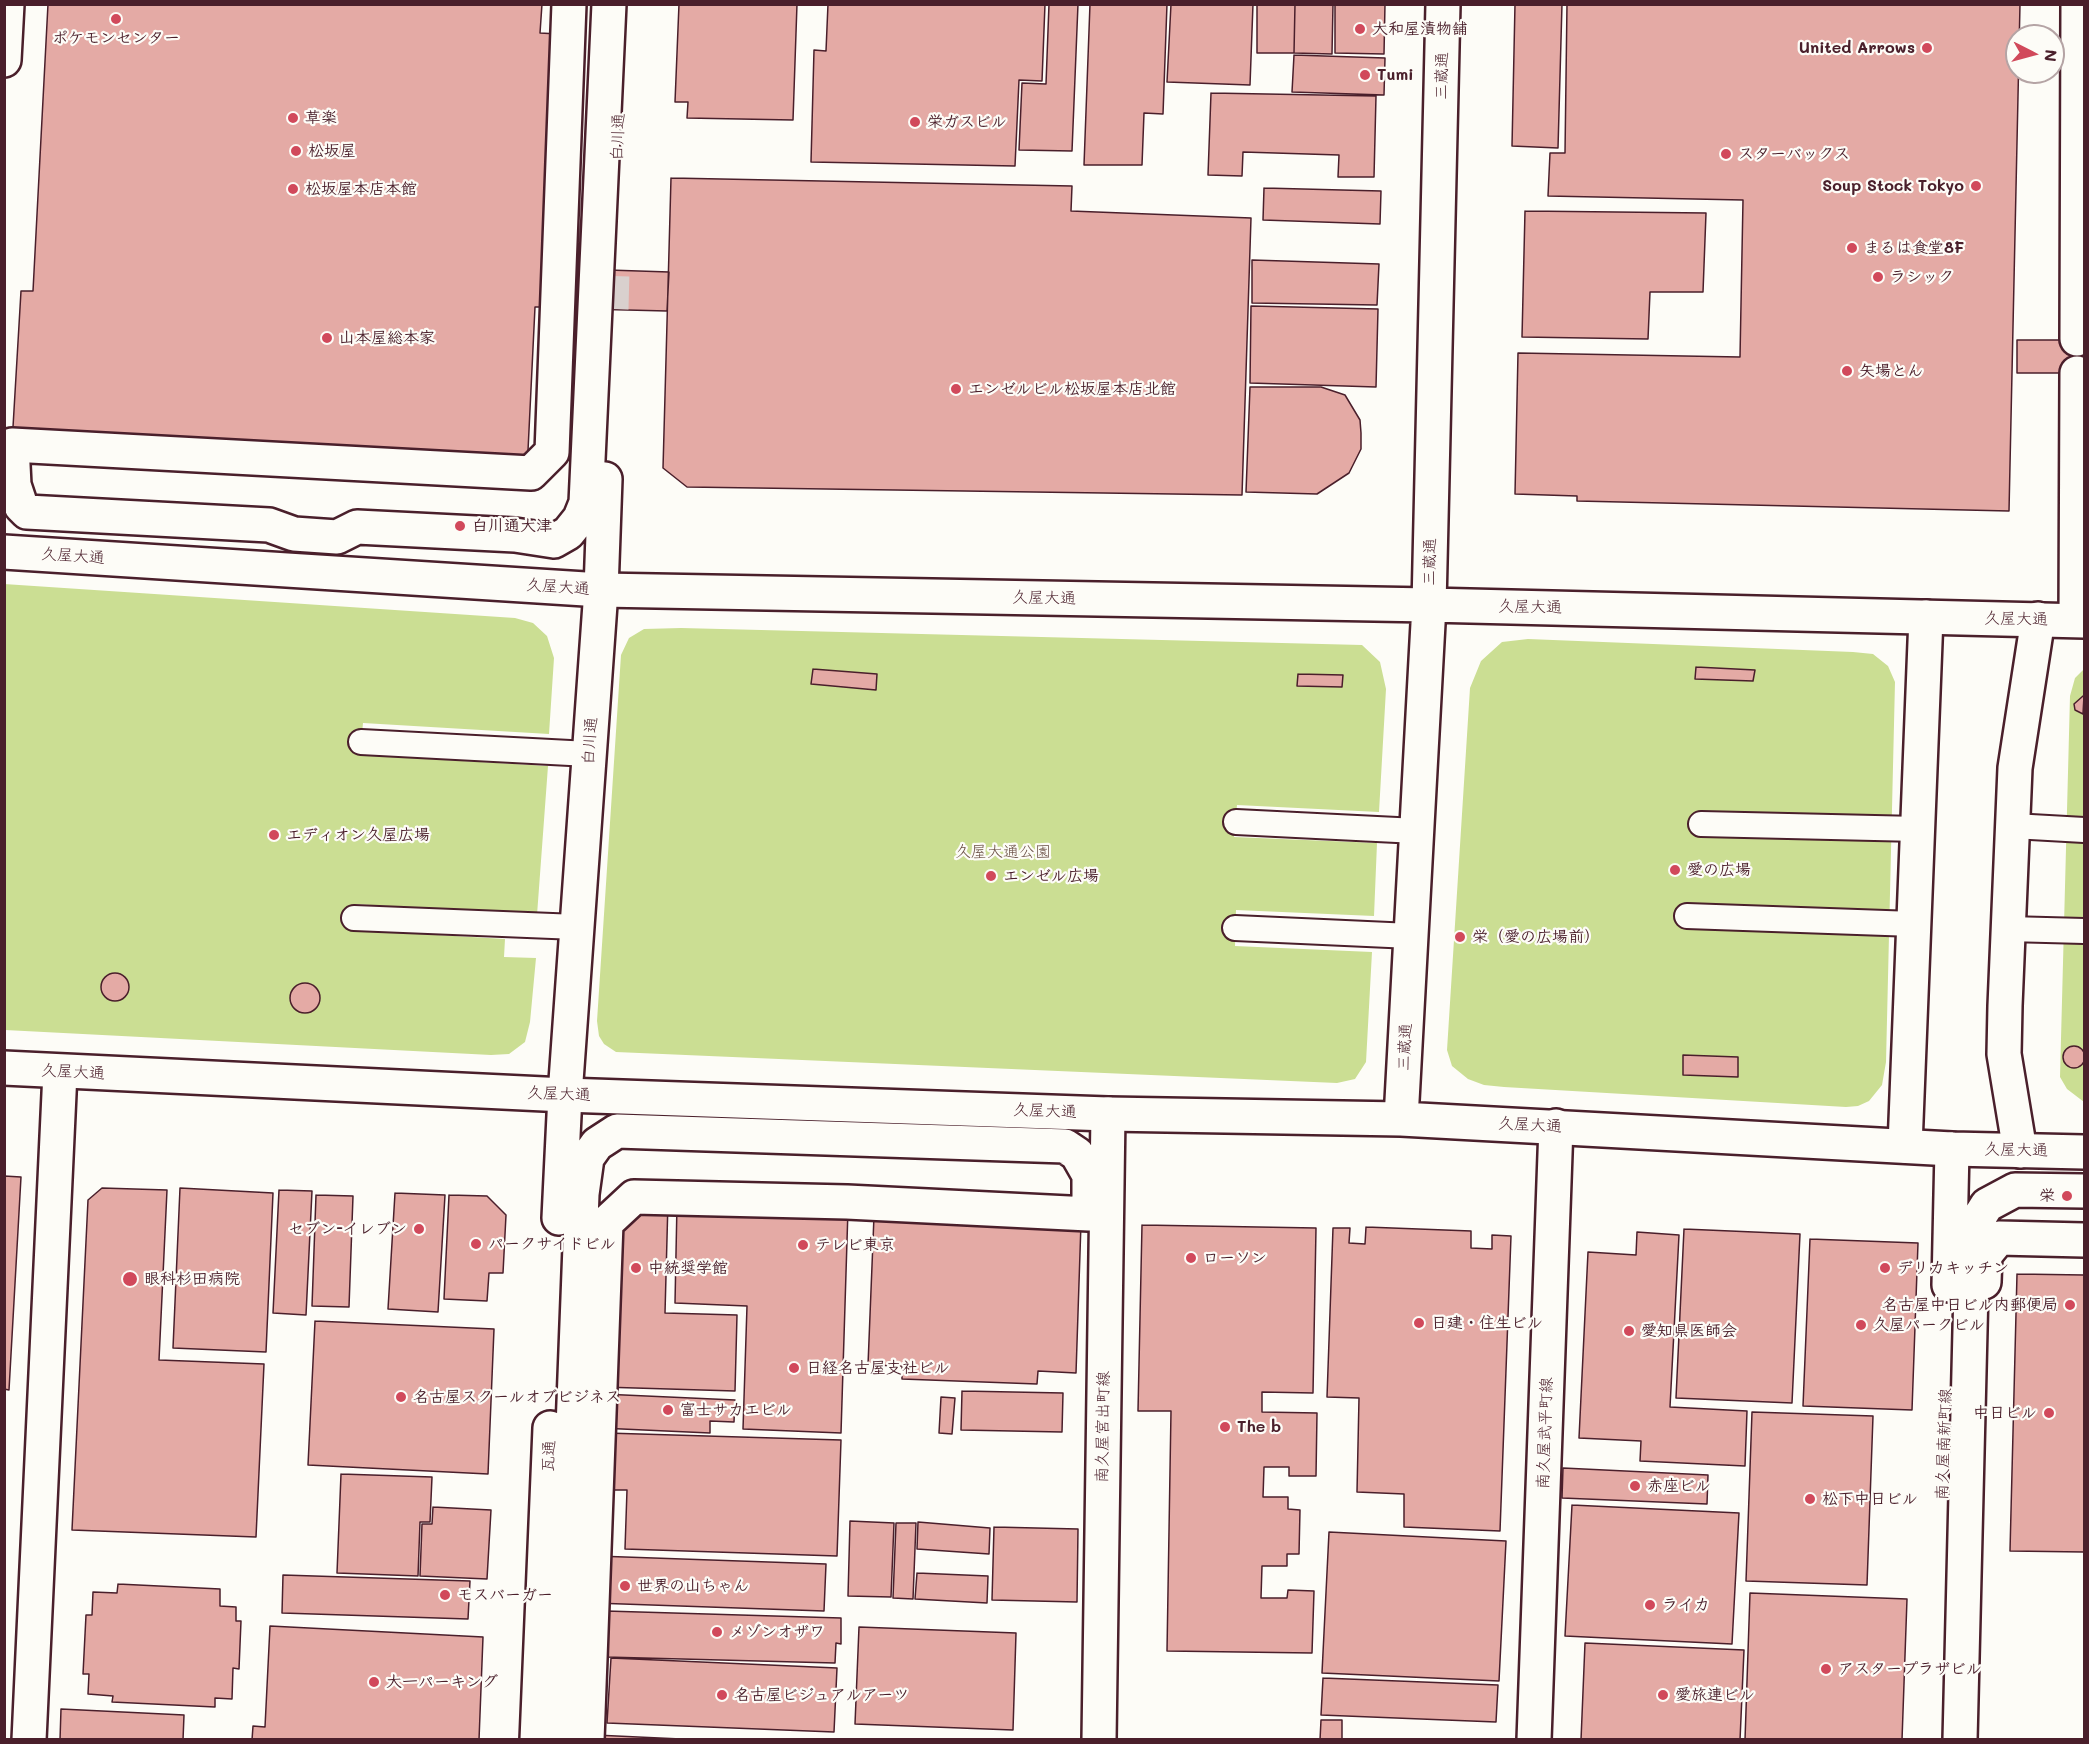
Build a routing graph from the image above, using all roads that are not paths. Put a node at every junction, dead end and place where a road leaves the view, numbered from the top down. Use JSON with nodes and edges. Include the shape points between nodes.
{"nodes":[{"id":1,"x":8,"y":4,"type":"edge"},
{"id":2,"x":569,"y":4,"type":"edge"},
{"id":3,"x":609,"y":4,"type":"edge"},
{"id":4,"x":623,"y":4,"type":"edge"},
{"id":5,"x":1443,"y":4,"type":"edge"},
{"id":6,"x":2078,"y":4,"type":"edge"},
{"id":7,"x":4,"y":60,"type":"edge"},
{"id":8,"x":613,"y":270,"type":"tunnel mouth"},
{"id":9,"x":612,"y":309,"type":"tunnel mouth"},
{"id":10,"x":2077,"y":339,"type":"dead end"},
{"id":11,"x":2077,"y":373,"type":"dead end"},
{"id":12,"x":4,"y":552,"type":"edge"},
{"id":13,"x":601,"y":590,"type":"junction"},
{"id":14,"x":1429,"y":605,"type":"junction"},
{"id":15,"x":1926,"y":617,"type":"junction"},
{"id":16,"x":2038,"y":619,"type":"junction"},
{"id":17,"x":2080,"y":621,"type":"edge"},
{"id":18,"x":361,"y":742,"type":"dead end"},
{"id":19,"x":589,"y":754,"type":"junction"},
{"id":20,"x":1236,"y":822,"type":"dead end"},
{"id":21,"x":1701,"y":824,"type":"dead end"},
{"id":22,"x":2013,"y":826,"type":"junction"},
{"id":23,"x":1918,"y":829,"type":"junction"},
{"id":24,"x":2085,"y":830,"type":"edge"},
{"id":25,"x":1417,"y":831,"type":"junction"},
{"id":26,"x":1687,"y":916,"type":"dead end"},
{"id":27,"x":354,"y":918,"type":"dead end"},
{"id":28,"x":1914,"y":924,"type":"junction"},
{"id":29,"x":577,"y":927,"type":"junction"},
{"id":30,"x":1235,"y":928,"type":"dead end"},
{"id":31,"x":2008,"y":929,"type":"junction"},
{"id":32,"x":2085,"y":931,"type":"edge"},
{"id":33,"x":1412,"y":936,"type":"junction"},
{"id":34,"x":4,"y":1068,"type":"edge"},
{"id":35,"x":60,"y":1072,"type":"junction"},
{"id":36,"x":565,"y":1095,"type":"junction"},
{"id":37,"x":1108,"y":1114,"type":"junction"},
{"id":38,"x":1401,"y":1119,"type":"junction"},
{"id":39,"x":1556,"y":1126,"type":"junction"},
{"id":40,"x":1905,"y":1146,"type":"junction"},
{"id":41,"x":1952,"y":1149,"type":"junction"},
{"id":42,"x":2020,"y":1151,"type":"junction"},
{"id":43,"x":2085,"y":1152,"type":"edge"},
{"id":44,"x":561,"y":1172,"type":"joint"},
{"id":45,"x":2085,"y":1191,"type":"edge"},
{"id":46,"x":2085,"y":1240,"type":"edge"},
{"id":47,"x":28,"y":1740,"type":"edge"},
{"id":48,"x":537,"y":1740,"type":"edge"},
{"id":49,"x":561,"y":1740,"type":"edge"},
{"id":50,"x":587,"y":1740,"type":"edge"},
{"id":51,"x":1099,"y":1740,"type":"edge"},
{"id":52,"x":1534,"y":1740,"type":"edge"},
{"id":53,"x":1936,"y":1740,"type":"edge"},
{"id":54,"x":1960,"y":1740,"type":"edge"},
{"id":55,"x":1970,"y":1740,"type":"edge"}],
"edges":[{"from":1,"to":7,"type":"street"},
{"from":2,"to":3,"type":"street","via":[[552,452],[531,473],[12,445],[14,485],[21,506],[27,512],[269,525],[294,534],[337,537],[357,527],[515,535],[554,541],[568,533],[580,519],[586,503]]},
{"from":4,"to":8,"type":"street","name":"白川通"},
{"from":5,"to":14,"type":"street","name":"三蔵通"},
{"from":6,"to":10,"type":"street"},
{"from":9,"to":13,"type":"street","name":"白川通"},
{"from":11,"to":17,"type":"street"},
{"from":12,"to":13,"type":"street","name":"久屋大通"},
{"from":13,"to":14,"type":"street","name":"久屋大通"},
{"from":13,"to":19,"type":"street","name":"白川通"},
{"from":14,"to":15,"type":"street","name":"久屋大通"},
{"from":14,"to":25,"type":"street","name":"三蔵通"},
{"from":15,"to":16,"type":"street","name":"久屋大通"},
{"from":15,"to":23,"type":"street"},
{"from":16,"to":17,"type":"street","name":"久屋大通"},
{"from":16,"to":22,"type":"street","via":[[2015,768]]},
{"from":18,"to":19,"type":"lane"},
{"from":19,"to":29,"type":"street","name":"白川通"},
{"from":20,"to":25,"type":"lane"},
{"from":21,"to":23,"type":"lane"},
{"from":22,"to":24,"type":"lane"},
{"from":22,"to":31,"type":"street"},
{"from":23,"to":28,"type":"street"},
{"from":25,"to":33,"type":"street","name":"三蔵通"},
{"from":26,"to":28,"type":"lane"},
{"from":27,"to":29,"type":"lane"},
{"from":28,"to":40,"type":"street"},
{"from":29,"to":36,"type":"street","name":"白川通"},
{"from":30,"to":33,"type":"lane"},
{"from":31,"to":32,"type":"lane"},
{"from":31,"to":42,"type":"street","via":[[2004,1054]]},
{"from":33,"to":38,"type":"street","name":"三蔵通"},
{"from":34,"to":35,"type":"street","name":"久屋大通"},
{"from":35,"to":36,"type":"street","name":"久屋大通"},
{"from":35,"to":47,"type":"street"},
{"from":36,"to":37,"type":"street","name":"久屋大通"},
{"from":36,"to":44,"type":"street","name":"白川通"},
{"from":37,"to":38,"type":"street","name":"久屋大通"},
{"from":37,"to":51,"type":"street","name":"南久屋宮出町線"},
{"from":38,"to":39,"type":"street","name":"久屋大通"},
{"from":39,"to":40,"type":"street","name":"久屋大通"},
{"from":39,"to":52,"type":"street","name":"南久屋武平町線"},
{"from":40,"to":41,"type":"street","name":"久屋大通"},
{"from":41,"to":42,"type":"street","name":"久屋大通"},
{"from":41,"to":53,"type":"street","name":"南久屋南新町線"},
{"from":42,"to":43,"type":"street","name":"久屋大通"},
{"from":44,"to":48,"type":"street","name":"瓦通"},
{"from":45,"to":54,"type":"street","via":[[2015,1190],[1987,1205],[1975,1224]]},
{"from":46,"to":55,"type":"street","via":[[1999,1238],[1985,1254]]},
{"from":49,"to":50,"type":"street","via":[[582,1194],[587,1158],[597,1144],[617,1131],[1065,1146],[1077,1154],[1089,1175],[1089,1214],[633,1197],[606,1223]]}]}
